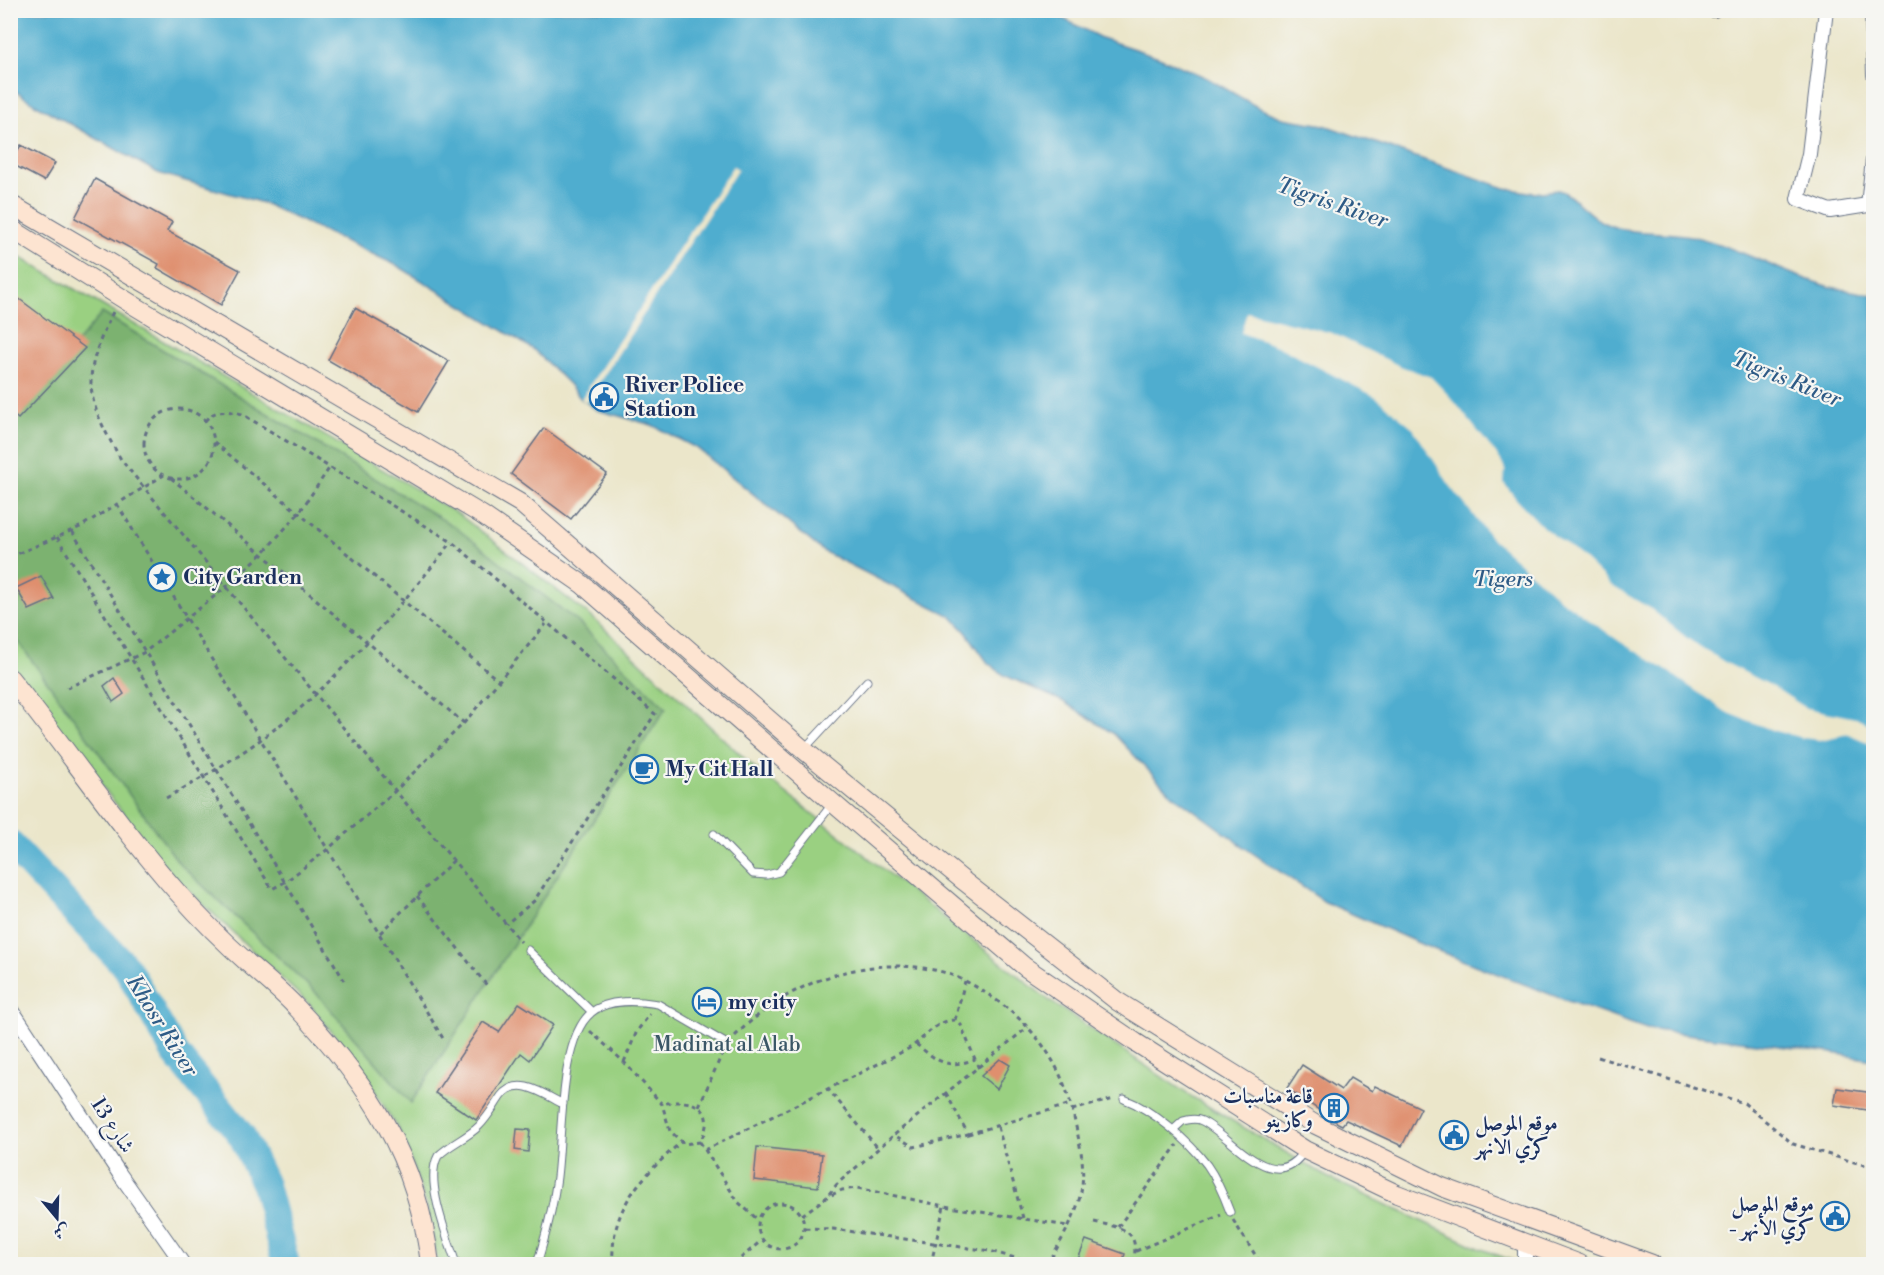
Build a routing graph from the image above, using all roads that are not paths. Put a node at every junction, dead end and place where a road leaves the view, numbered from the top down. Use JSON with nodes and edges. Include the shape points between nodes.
{"nodes":[{"id":1,"x":1698,"y":10,"type":"edge"},
{"id":2,"x":1714,"y":10,"type":"edge"},
{"id":3,"x":1826,"y":10,"type":"edge"},
{"id":4,"x":1872,"y":10,"type":"edge"},
{"id":5,"x":1874,"y":75,"type":"edge"},
{"id":6,"x":1874,"y":151,"type":"edge"},
{"id":7,"x":10,"y":204,"type":"edge"},
{"id":8,"x":10,"y":228,"type":"edge"},
{"id":9,"x":141,"y":282,"type":"junction"},
{"id":10,"x":125,"y":300,"type":"junction"},
{"id":11,"x":10,"y":678,"type":"edge"},
{"id":12,"x":867,"y":681,"type":"dead end"},
{"id":13,"x":804,"y":750,"type":"junction"},
{"id":14,"x":833,"y":803,"type":"junction"},
{"id":15,"x":714,"y":834,"type":"dead end"},
{"id":16,"x":965,"y":882,"type":"junction"},
{"id":17,"x":949,"y":902,"type":"junction"},
{"id":18,"x":528,"y":950,"type":"road end"},
{"id":19,"x":10,"y":1007,"type":"edge"},
{"id":20,"x":592,"y":1012,"type":"junction"},
{"id":21,"x":727,"y":1044,"type":"road end"},
{"id":22,"x":1124,"y":1099,"type":"road end"},
{"id":23,"x":563,"y":1104,"type":"junction"},
{"id":24,"x":1173,"y":1130,"type":"junction"},
{"id":25,"x":1305,"y":1150,"type":"junction"},
{"id":26,"x":1230,"y":1212,"type":"road end"},
{"id":27,"x":1525,"y":1244,"type":"junction"},
{"id":28,"x":183,"y":1264,"type":"edge"},
{"id":29,"x":429,"y":1264,"type":"edge"},
{"id":30,"x":456,"y":1264,"type":"edge"},
{"id":31,"x":537,"y":1264,"type":"edge"},
{"id":32,"x":1525,"y":1264,"type":"edge"},
{"id":33,"x":1580,"y":1264,"type":"edge"},
{"id":34,"x":1652,"y":1264,"type":"edge"}],
"edges":[{"from":1,"to":2,"type":"street"},
{"from":3,"to":6,"type":"street","via":[[1809,154],[1798,200],[1830,211],[1868,205]]},
{"from":4,"to":5,"type":"street"},
{"from":7,"to":9,"type":"main road"},
{"from":8,"to":10,"type":"main road"},
{"from":9,"to":10,"type":"main road"},
{"from":9,"to":13,"type":"main road","via":[[520,503]]},
{"from":10,"to":14,"type":"main road","via":[[482,515],[582,584]]},
{"from":11,"to":29,"type":"main road","via":[[163,876],[214,931],[295,1006],[369,1094],[387,1124],[413,1188]]},
{"from":12,"to":13,"type":"lane"},
{"from":13,"to":16,"type":"main road"},
{"from":14,"to":15,"type":"lane","via":[[779,872],[753,874]]},
{"from":14,"to":17,"type":"main road"},
{"from":16,"to":17,"type":"main road"},
{"from":16,"to":34,"type":"main road","via":[[1117,1001],[1316,1125],[1442,1186]]},
{"from":17,"to":25,"type":"main road","via":[[1025,967]]},
{"from":18,"to":20,"type":"lane"},
{"from":19,"to":28,"type":"street","name":"شارع 13"},
{"from":20,"to":21,"type":"lane","via":[[618,1003],[658,1004]]},
{"from":20,"to":23,"type":"lane","via":[[582,1024],[570,1053]]},
{"from":22,"to":24,"type":"lane","via":[[1140,1105]]},
{"from":23,"to":30,"type":"lane","via":[[525,1086],[511,1087],[482,1124],[438,1156],[434,1181]]},
{"from":23,"to":31,"type":"lane","via":[[556,1184]]},
{"from":24,"to":25,"type":"lane","via":[[1183,1121],[1201,1120],[1267,1167],[1288,1165]]},
{"from":24,"to":26,"type":"lane","via":[[1208,1166]]},
{"from":25,"to":27,"type":"main road","via":[[1397,1194]]},
{"from":27,"to":32,"type":"street"},
{"from":27,"to":33,"type":"main road"}]}
